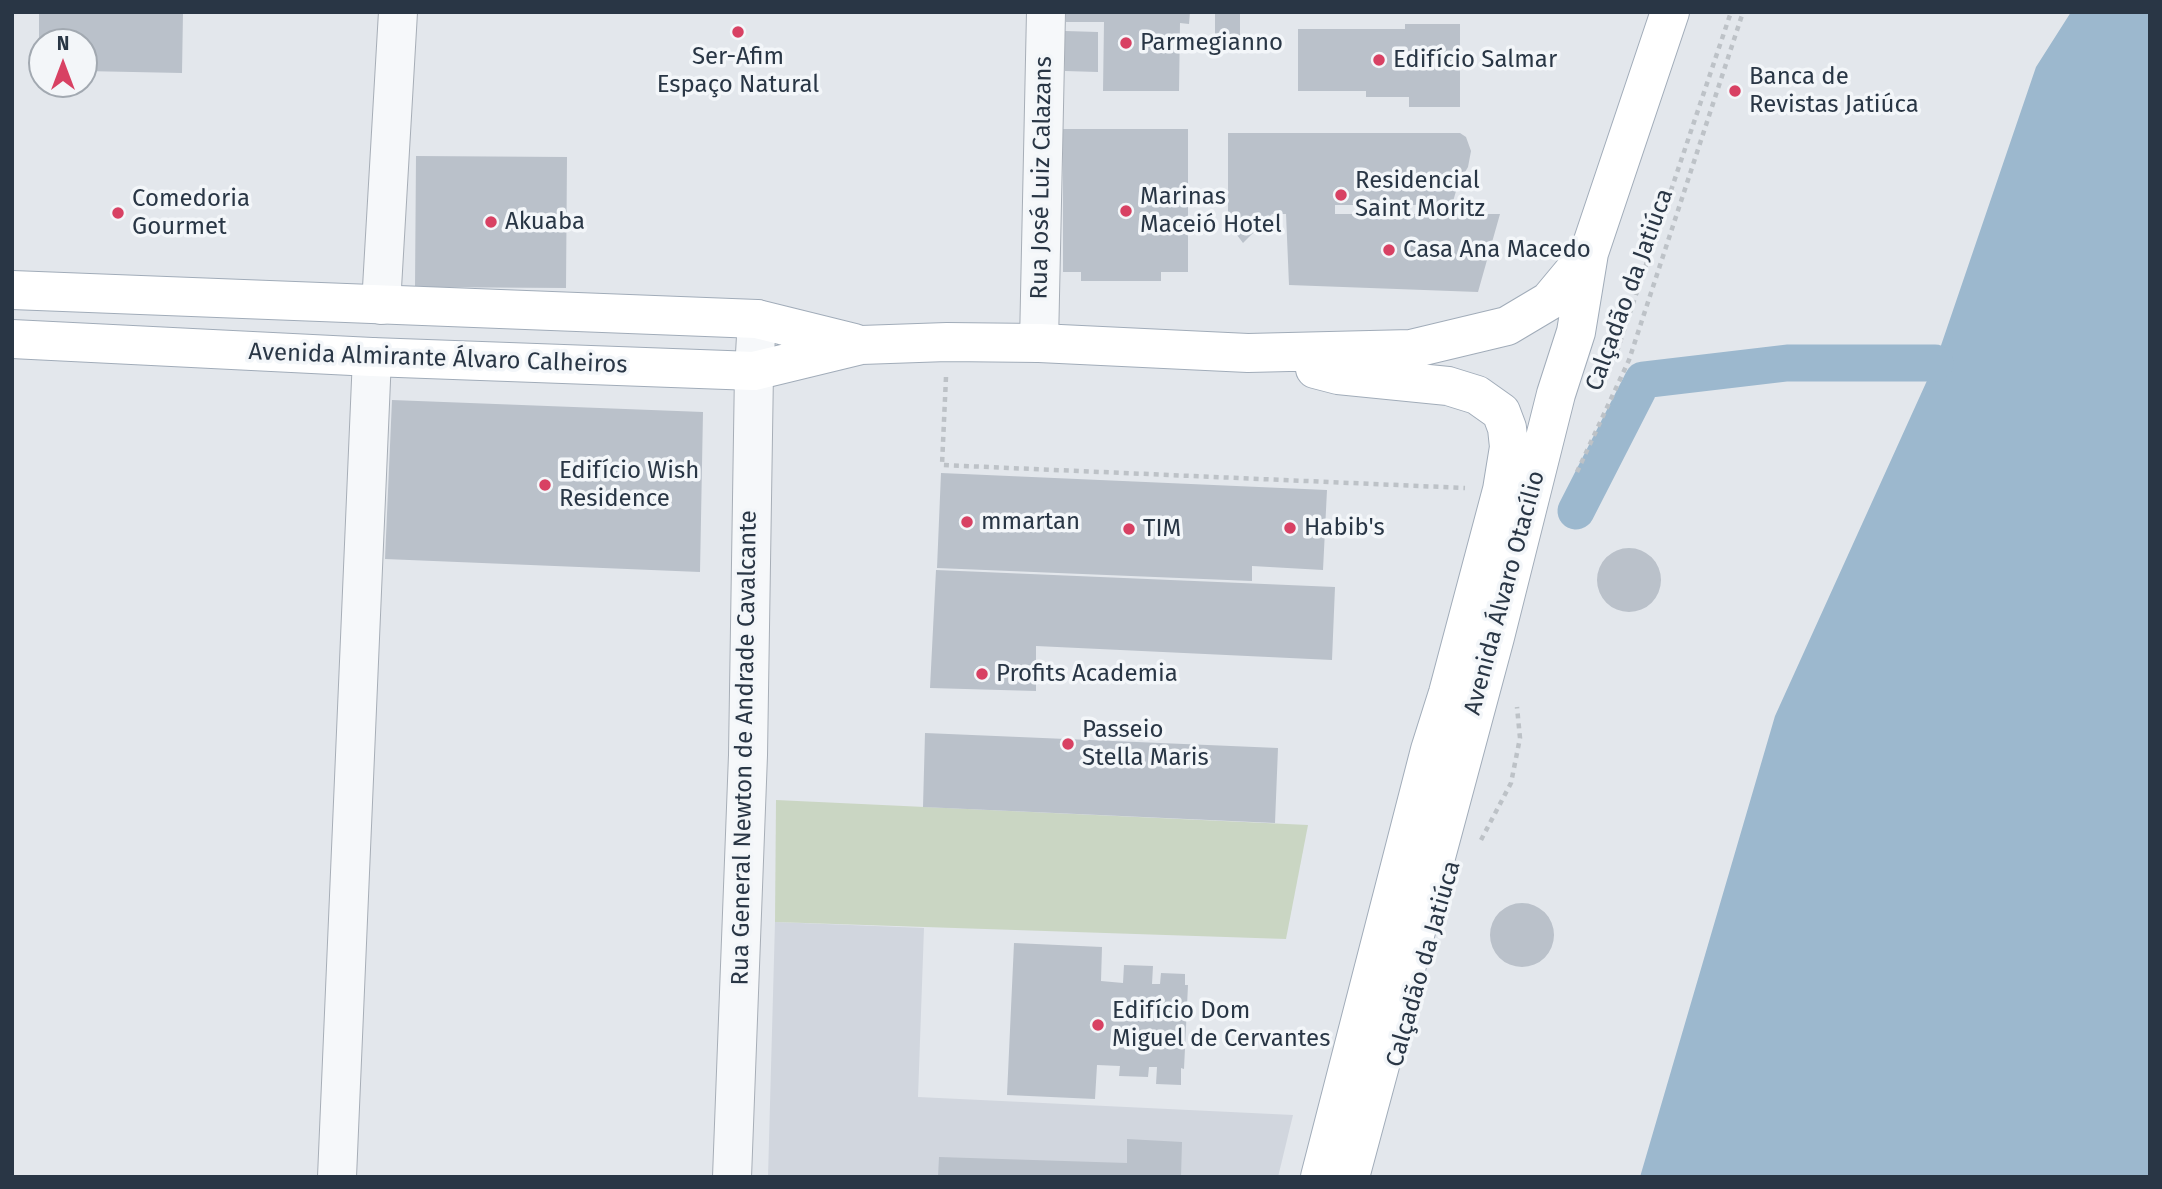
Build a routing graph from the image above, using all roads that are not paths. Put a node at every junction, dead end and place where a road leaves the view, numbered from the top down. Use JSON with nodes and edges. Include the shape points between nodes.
{"nodes":[{"id":1,"x":398,"y":12,"type":"edge"},
{"id":2,"x":1046,"y":12,"type":"edge"},
{"id":3,"x":1670,"y":12,"type":"edge"},
{"id":4,"x":1589,"y":253,"type":"junction"},
{"id":5,"x":12,"y":290,"type":"edge"},
{"id":6,"x":380,"y":305,"type":"junction"},
{"id":7,"x":757,"y":319,"type":"junction"},
{"id":8,"x":12,"y":339,"type":"edge"},
{"id":9,"x":1039,"y":343,"type":"junction"},
{"id":10,"x":861,"y":345,"type":"junction"},
{"id":11,"x":1248,"y":353,"type":"junction"},
{"id":12,"x":372,"y":357,"type":"junction"},
{"id":13,"x":754,"y":371,"type":"junction"},
{"id":14,"x":1501,"y":412,"type":"joint"},
{"id":15,"x":337,"y":1177,"type":"edge"},
{"id":16,"x":732,"y":1177,"type":"edge"},
{"id":17,"x":1320,"y":1177,"type":"edge"},
{"id":18,"x":1350,"y":1177,"type":"edge"}],
"edges":[{"from":1,"to":6,"type":"street"},
{"from":2,"to":9,"type":"street","name":"Rua José Luiz Calazans"},
{"from":3,"to":4,"type":"main road","name":"Avenida Álvaro Otacílio"},
{"from":4,"to":11,"type":"main road","name":"Avenida Almirante Álvaro Calheiros","via":[[1549,301],[1507,326],[1410,349]]},
{"from":4,"to":18,"type":"main road","name":"Avenida Álvaro Otacílio","via":[[1576,332]]},
{"from":5,"to":6,"type":"main road","name":"Avenida Almirante Álvaro Calheiros"},
{"from":6,"to":7,"type":"main road","name":"Avenida Almirante Álvaro Calheiros"},
{"from":7,"to":10,"type":"main road","name":"Avenida Almirante Álvaro Calheiros"},
{"from":7,"to":13,"type":"street","name":"Rua General Newton de Andrade Cavalcante"},
{"from":8,"to":12,"type":"main road","name":"Avenida Almirante Álvaro Calheiros"},
{"from":9,"to":10,"type":"main road","name":"Avenida Almirante Álvaro Calheiros"},
{"from":9,"to":11,"type":"main road","name":"Avenida Almirante Álvaro Calheiros"},
{"from":10,"to":13,"type":"main road","name":"Avenida Almirante Álvaro Calheiros"},
{"from":11,"to":14,"type":"main road","name":"Avenida Almirante Álvaro Calheiros","via":[[1338,375],[1448,386],[1477,396]]},
{"from":12,"to":13,"type":"main road","name":"Avenida Almirante Álvaro Calheiros"},
{"from":12,"to":15,"type":"street"},
{"from":13,"to":16,"type":"street","name":"Rua General Newton de Andrade Cavalcante","via":[[747,769]]},
{"from":14,"to":17,"type":"main road","name":"Avenida Álvaro Otacílio","via":[[1509,447],[1502,490]]}]}
